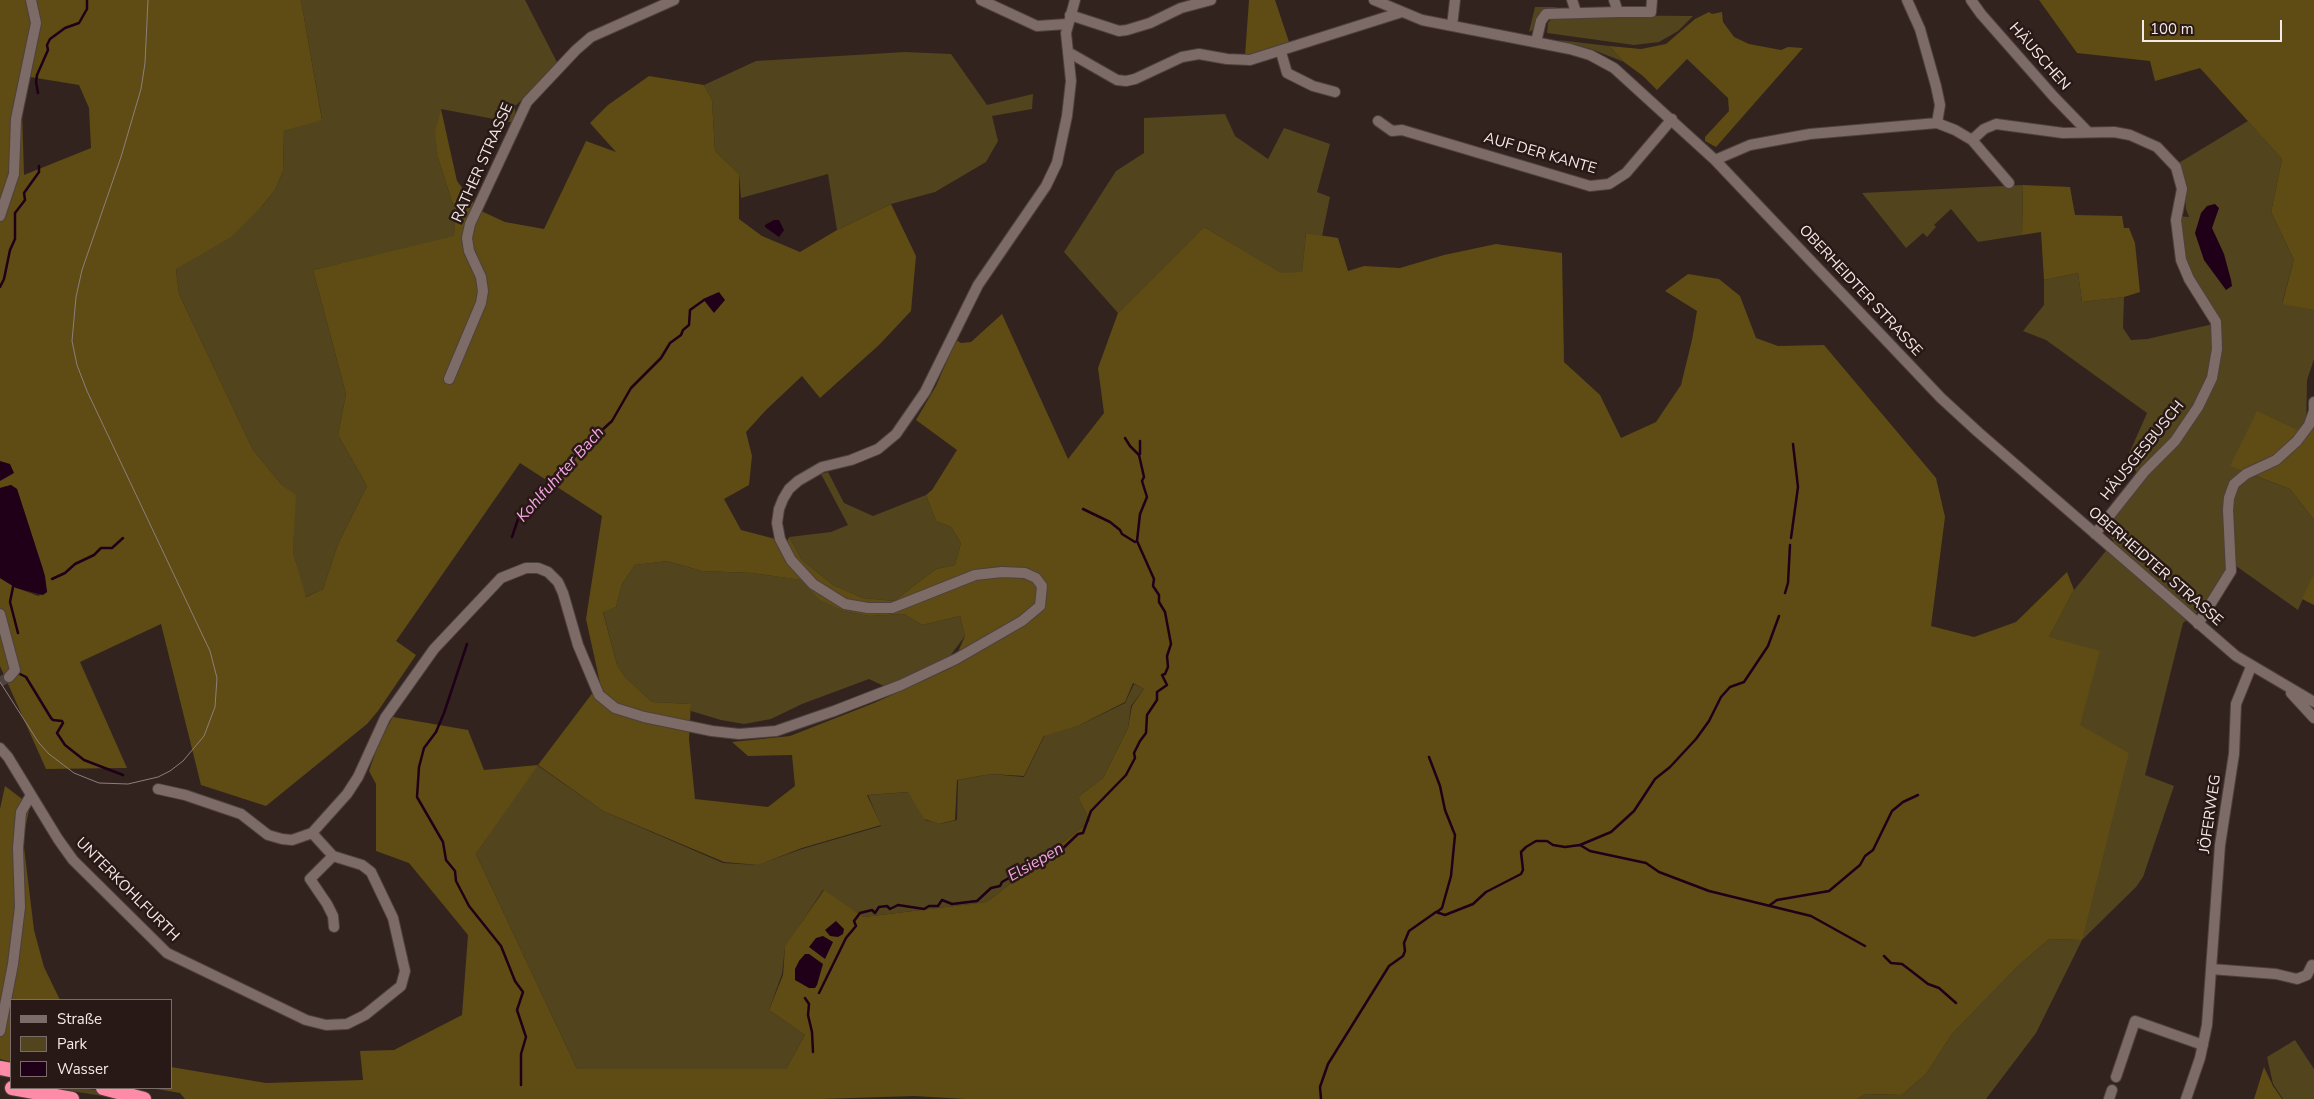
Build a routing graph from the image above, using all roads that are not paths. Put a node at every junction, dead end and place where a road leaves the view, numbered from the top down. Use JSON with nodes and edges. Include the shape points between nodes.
{"nodes":[{"id":1,"x":32,"y":0,"type":"edge"},
{"id":2,"x":674,"y":0,"type":"edge"},
{"id":3,"x":981,"y":0,"type":"edge"},
{"id":4,"x":1075,"y":0,"type":"edge"},
{"id":5,"x":1211,"y":0,"type":"edge"},
{"id":6,"x":1374,"y":0,"type":"edge"},
{"id":7,"x":1455,"y":0,"type":"edge"},
{"id":8,"x":1572,"y":0,"type":"edge"},
{"id":9,"x":1614,"y":0,"type":"edge"},
{"id":10,"x":1652,"y":0,"type":"edge"},
{"id":11,"x":1907,"y":0,"type":"edge"},
{"id":12,"x":1971,"y":0,"type":"edge"},
{"id":13,"x":1402,"y":12,"type":"junction"},
{"id":14,"x":1576,"y":12,"type":"junction"},
{"id":15,"x":1618,"y":12,"type":"junction"},
{"id":16,"x":1068,"y":20,"type":"junction"},
{"id":17,"x":1452,"y":26,"type":"junction"},
{"id":18,"x":1536,"y":42,"type":"junction"},
{"id":19,"x":1068,"y":52,"type":"junction"},
{"id":20,"x":1281,"y":52,"type":"junction"},
{"id":21,"x":1335,"y":92,"type":"dead end"},
{"id":22,"x":1672,"y":119,"type":"junction"},
{"id":23,"x":1378,"y":121,"type":"dead end"},
{"id":24,"x":1937,"y":123,"type":"junction"},
{"id":25,"x":2088,"y":132,"type":"junction"},
{"id":26,"x":1972,"y":140,"type":"junction"},
{"id":27,"x":1715,"y":160,"type":"junction"},
{"id":28,"x":2009,"y":183,"type":"dead end"},
{"id":29,"x":0,"y":216,"type":"edge"},
{"id":30,"x":449,"y":379,"type":"dead end"},
{"id":31,"x":2314,"y":402,"type":"edge"},
{"id":32,"x":2095,"y":534,"type":"junction"},
{"id":33,"x":0,"y":614,"type":"edge"},
{"id":34,"x":2198,"y":624,"type":"junction"},
{"id":35,"x":2251,"y":667,"type":"junction"},
{"id":36,"x":9,"y":677,"type":"dead end"},
{"id":37,"x":2285,"y":687,"type":"junction"},
{"id":38,"x":2314,"y":702,"type":"edge"},
{"id":39,"x":2314,"y":718,"type":"edge"},
{"id":40,"x":0,"y":748,"type":"edge"},
{"id":41,"x":158,"y":789,"type":"dead end"},
{"id":42,"x":31,"y":795,"type":"junction"},
{"id":43,"x":312,"y":833,"type":"junction"},
{"id":44,"x":333,"y":856,"type":"junction"},
{"id":45,"x":334,"y":927,"type":"dead end"},
{"id":46,"x":2312,"y":965,"type":"dead end"},
{"id":47,"x":2211,"y":969,"type":"junction"},
{"id":48,"x":0,"y":1031,"type":"edge"},
{"id":49,"x":2204,"y":1045,"type":"junction"},
{"id":50,"x":2116,"y":1078,"type":"dead end"},
{"id":51,"x":22,"y":1089,"type":"edge"},
{"id":52,"x":108,"y":1089,"type":"edge"},
{"id":53,"x":72,"y":1099,"type":"edge"},
{"id":54,"x":144,"y":1099,"type":"edge"},
{"id":55,"x":2186,"y":1099,"type":"edge"}],
"edges":[{"from":1,"to":29,"type":"street","via":[[36,23],[16,119],[14,174]]},
{"from":2,"to":30,"type":"street","name":"RATHER STRASSE","via":[[591,37],[527,102],[470,224],[469,251],[483,291]]},
{"from":3,"to":16,"type":"street","via":[[1037,26]]},
{"from":4,"to":16,"type":"street"},
{"from":5,"to":16,"type":"street","via":[[1127,30]]},
{"from":6,"to":13,"type":"street","name":"OBERHEIDTER STRASSE"},
{"from":7,"to":17,"type":"street"},
{"from":8,"to":14,"type":"street"},
{"from":9,"to":15,"type":"street"},
{"from":10,"to":15,"type":"street","via":[[1651,12]]},
{"from":11,"to":24,"type":"street","via":[[1920,29],[1934,77],[1940,105]]},
{"from":12,"to":25,"type":"street","name":"HÄUSCHEN"},
{"from":13,"to":17,"type":"street","name":"OBERHEIDTER STRASSE"},
{"from":13,"to":20,"type":"street"},
{"from":14,"to":15,"type":"street"},
{"from":14,"to":18,"type":"street","via":[[1546,14]]},
{"from":16,"to":19,"type":"street"},
{"from":17,"to":18,"type":"street","name":"OBERHEIDTER STRASSE"},
{"from":18,"to":22,"type":"street","name":"OBERHEIDTER STRASSE","via":[[1570,49],[1603,61],[1628,78]]},
{"from":19,"to":20,"type":"street","via":[[1117,80],[1126,81],[1135,80],[1182,56],[1199,54],[1250,60]]},
{"from":19,"to":43,"type":"street","via":[[1071,91],[1057,164],[1039,199],[978,285],[925,392],[896,434],[878,449],[822,467],[798,481],[783,499],[777,523],[780,539],[791,560],[813,584],[845,604],[892,608],[975,575],[1002,572],[1025,573],[1036,578],[1042,586],[1040,606],[1022,621],[956,659],[901,685],[776,731],[738,734],[644,717],[615,708],[599,695],[578,645],[558,582],[548,572],[526,568],[501,578],[434,649],[385,718],[347,794]]},
{"from":20,"to":21,"type":"street","via":[[1287,73],[1313,86]]},
{"from":22,"to":23,"type":"street","name":"AUF DER KANTE","via":[[1626,173],[1608,184],[1590,186],[1402,130],[1392,131]]},
{"from":22,"to":27,"type":"street","name":"OBERHEIDTER STRASSE"},
{"from":24,"to":26,"type":"street"},
{"from":24,"to":27,"type":"street","via":[[1810,134],[1750,145]]},
{"from":25,"to":26,"type":"street","name":"HÄUSGESBUSCH","via":[[2063,133],[1996,124],[1984,128]]},
{"from":25,"to":32,"type":"street","name":"HÄUSGESBUSCH","via":[[2130,135],[2157,147],[2176,167],[2182,190],[2176,220],[2181,260],[2216,322],[2217,349],[2212,378],[2198,407],[2175,441],[2144,471]]},
{"from":26,"to":28,"type":"street"},
{"from":27,"to":32,"type":"street","name":"OBERHEIDTER STRASSE","via":[[1941,398]]},
{"from":31,"to":34,"type":"street","via":[[2309,425],[2297,441],[2276,460],[2246,474],[2234,484],[2228,510],[2231,571]]},
{"from":32,"to":34,"type":"street","name":"OBERHEIDTER STRASSE"},
{"from":33,"to":36,"type":"street","via":[[15,670]]},
{"from":34,"to":35,"type":"street","name":"OBERHEIDTER STRASSE"},
{"from":35,"to":37,"type":"street","name":"OBERHEIDTER STRASSE"},
{"from":35,"to":47,"type":"street","name":"JÖFERWEG","via":[[2236,704],[2234,754],[2220,845]]},
{"from":37,"to":38,"type":"street"},
{"from":37,"to":39,"type":"street"},
{"from":40,"to":42,"type":"street","name":"UNTERKOHLFURTH"},
{"from":41,"to":43,"type":"street","via":[[241,814],[268,835],[292,840]]},
{"from":42,"to":44,"type":"street","name":"UNTERKOHLFURTH","via":[[73,860],[167,953],[306,1020],[326,1025],[347,1024],[365,1015],[402,986],[406,971],[393,918],[370,872],[362,865]]},
{"from":42,"to":48,"type":"street","via":[[21,812],[18,848],[20,906]]},
{"from":43,"to":44,"type":"street"},
{"from":44,"to":45,"type":"street","via":[[310,879],[327,904]]},
{"from":46,"to":47,"type":"street","via":[[2307,975],[2297,979],[2276,974]]},
{"from":47,"to":49,"type":"street","name":"JÖFERWEG"},
{"from":49,"to":50,"type":"street","via":[[2135,1021]]},
{"from":49,"to":55,"type":"street","name":"JÖFERWEG"},
{"from":51,"to":53,"type":"highway"},
{"from":52,"to":54,"type":"highway"}]}
